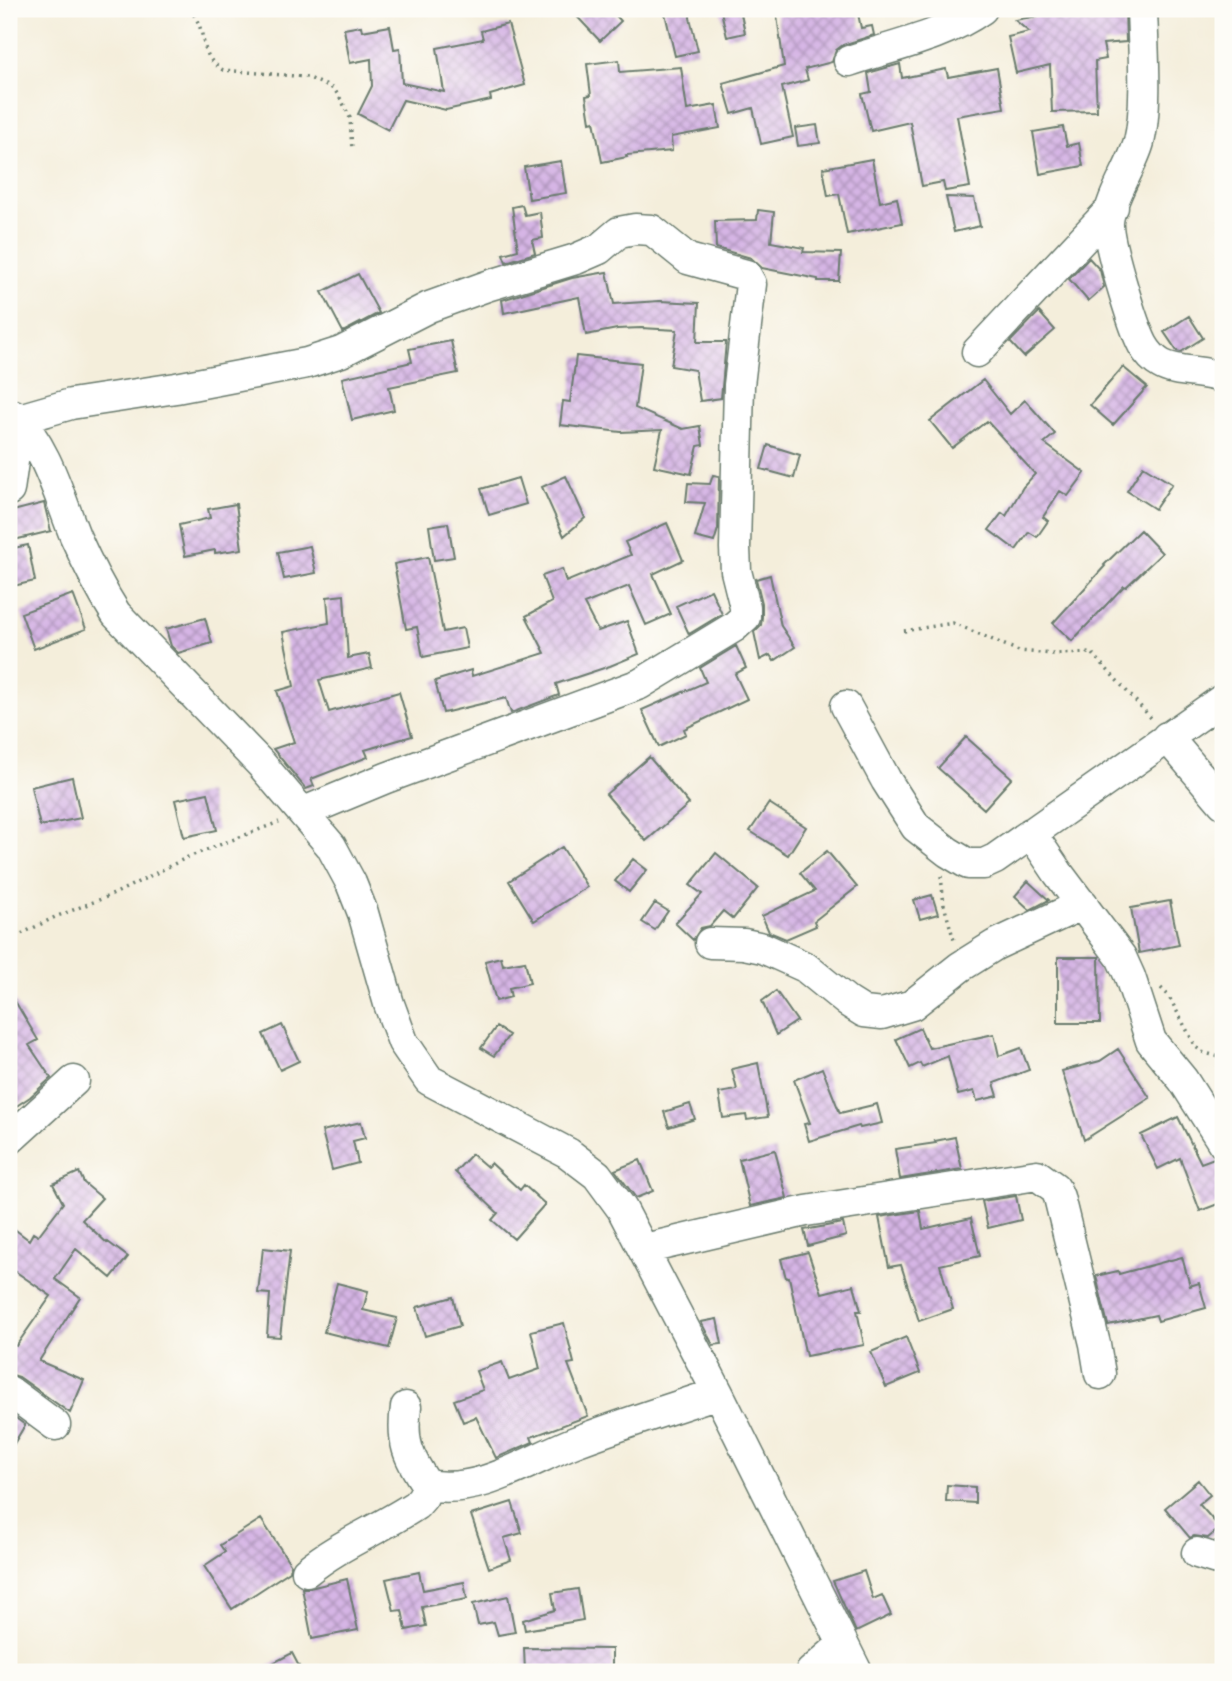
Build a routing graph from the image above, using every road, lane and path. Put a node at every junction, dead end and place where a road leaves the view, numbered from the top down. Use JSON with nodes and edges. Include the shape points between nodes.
{"nodes":[{"id":1,"x":189,"y":9,"type":"edge"},
{"id":2,"x":982,"y":9,"type":"edge"},
{"id":3,"x":1142,"y":9,"type":"edge"},
{"id":4,"x":849,"y":61,"type":"dead end"},
{"id":5,"x":352,"y":150,"type":"dead end"},
{"id":6,"x":1113,"y":207,"type":"junction"},
{"id":7,"x":977,"y":352,"type":"dead end"},
{"id":8,"x":1223,"y":378,"type":"edge"},
{"id":9,"x":14,"y":415,"type":"edge"},
{"id":10,"x":9,"y":490,"type":"edge"},
{"id":11,"x":904,"y":631,"type":"dead end"},
{"id":12,"x":1223,"y":699,"type":"edge"},
{"id":13,"x":846,"y":706,"type":"dead end"},
{"id":14,"x":1167,"y":737,"type":"junction"},
{"id":15,"x":1223,"y":803,"type":"edge"},
{"id":16,"x":304,"y":812,"type":"junction"},
{"id":17,"x":1031,"y":833,"type":"junction"},
{"id":18,"x":948,"y":852,"type":"junction"},
{"id":19,"x":1083,"y":904,"type":"junction"},
{"id":20,"x":9,"y":940,"type":"edge"},
{"id":21,"x":710,"y":943,"type":"dead end"},
{"id":22,"x":960,"y":967,"type":"junction"},
{"id":23,"x":1155,"y":982,"type":"dead end"},
{"id":24,"x":1223,"y":1058,"type":"edge"},
{"id":25,"x":74,"y":1080,"type":"dead end"},
{"id":26,"x":9,"y":1140,"type":"edge"},
{"id":27,"x":1223,"y":1143,"type":"edge"},
{"id":28,"x":644,"y":1249,"type":"junction"},
{"id":29,"x":1100,"y":1374,"type":"dead end"},
{"id":30,"x":9,"y":1391,"type":"edge"},
{"id":31,"x":718,"y":1393,"type":"junction"},
{"id":32,"x":406,"y":1407,"type":"dead end"},
{"id":33,"x":55,"y":1425,"type":"dead end"},
{"id":34,"x":427,"y":1485,"type":"junction"},
{"id":35,"x":307,"y":1571,"type":"dead end"},
{"id":36,"x":842,"y":1645,"type":"junction"},
{"id":37,"x":811,"y":1672,"type":"edge"},
{"id":38,"x":857,"y":1672,"type":"edge"}],
"edges":[{"from":1,"to":5,"type":"path","via":[[200,22],[212,64],[223,70],[307,77],[334,89],[350,118]]},
{"from":2,"to":4,"type":"street","via":[[929,35]]},
{"from":3,"to":6,"type":"street","via":[[1139,141]]},
{"from":6,"to":7,"type":"street"},
{"from":6,"to":8,"type":"street","via":[[1109,232],[1143,345],[1162,364]]},
{"from":9,"to":10,"type":"street"},
{"from":9,"to":16,"type":"street","via":[[47,464],[76,537],[116,614]]},
{"from":9,"to":16,"type":"street","via":[[307,363],[341,352],[429,307],[576,259],[599,249],[619,232],[635,229],[652,230],[688,259],[743,273],[750,279],[739,385],[735,548],[745,617],[640,684]]},
{"from":11,"to":14,"type":"path","via":[[953,623],[1018,651],[1092,653]]},
{"from":12,"to":14,"type":"street"},
{"from":13,"to":18,"type":"street","via":[[916,827]]},
{"from":14,"to":15,"type":"street"},
{"from":14,"to":17,"type":"street"},
{"from":16,"to":20,"type":"path","via":[[188,857]]},
{"from":16,"to":28,"type":"street","via":[[331,846],[351,883],[403,1042],[429,1080],[568,1153],[597,1175]]},
{"from":17,"to":18,"type":"street","via":[[984,864],[968,864]]},
{"from":17,"to":19,"type":"street"},
{"from":18,"to":22,"type":"path","via":[[942,876],[944,905]]},
{"from":19,"to":22,"type":"street","via":[[1018,933]]},
{"from":19,"to":27,"type":"street","via":[[1125,966],[1151,1041],[1183,1080]]},
{"from":21,"to":22,"type":"street","via":[[764,948],[805,967],[848,1003],[871,1014],[912,1004]]},
{"from":23,"to":24,"type":"path","via":[[1168,995],[1196,1047]]},
{"from":25,"to":26,"type":"street"},
{"from":28,"to":29,"type":"street","via":[[806,1210],[1037,1175],[1055,1188],[1059,1197]]},
{"from":28,"to":31,"type":"street"},
{"from":30,"to":33,"type":"street"},
{"from":31,"to":34,"type":"street","via":[[573,1443],[487,1481],[453,1488]]},
{"from":31,"to":36,"type":"street"},
{"from":32,"to":34,"type":"street","via":[[404,1440]]},
{"from":34,"to":35,"type":"street","via":[[416,1506],[358,1536]]},
{"from":36,"to":37,"type":"street"},
{"from":36,"to":38,"type":"street"}]}
